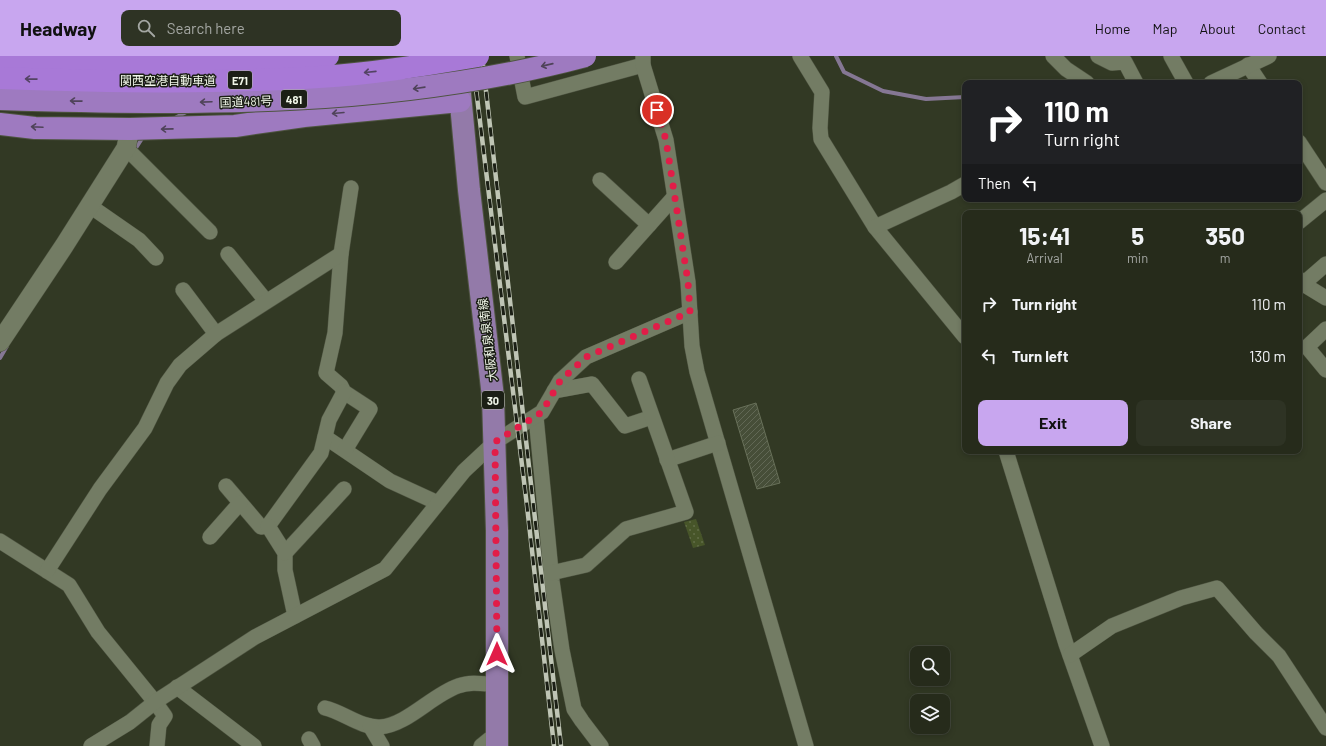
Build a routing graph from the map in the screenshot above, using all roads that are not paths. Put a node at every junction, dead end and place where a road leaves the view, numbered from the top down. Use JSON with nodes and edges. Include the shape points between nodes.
{"nodes":[{"id":1,"x":16,"y":56,"type":"edge"},
{"id":2,"x":328,"y":56,"type":"edge"},
{"id":3,"x":456,"y":56,"type":"edge"},
{"id":4,"x":478,"y":56,"type":"edge"},
{"id":5,"x":517,"y":56,"type":"edge"},
{"id":6,"x":585,"y":56,"type":"edge"},
{"id":7,"x":800,"y":56,"type":"edge"},
{"id":8,"x":1053,"y":56,"type":"edge"},
{"id":9,"x":1098,"y":56,"type":"edge"},
{"id":10,"x":1171,"y":56,"type":"edge"},
{"id":11,"x":1269,"y":56,"type":"edge"},
{"id":12,"x":0,"y":57,"type":"edge"},
{"id":13,"x":643,"y":60,"type":"edge"},
{"id":14,"x":1248,"y":65,"type":"junction"},
{"id":15,"x":0,"y":78,"type":"edge"},
{"id":16,"x":1082,"y":80,"type":"edge"},
{"id":17,"x":1134,"y":80,"type":"edge"},
{"id":18,"x":1184,"y":80,"type":"edge"},
{"id":19,"x":1217,"y":80,"type":"edge"},
{"id":20,"x":1258,"y":80,"type":"edge"},
{"id":21,"x":0,"y":81,"type":"edge"},
{"id":22,"x":0,"y":99,"type":"edge"},
{"id":23,"x":460,"y":101,"type":"junction"},
{"id":24,"x":0,"y":124,"type":"edge"},
{"id":25,"x":128,"y":138,"type":"junction"},
{"id":26,"x":1302,"y":147,"type":"edge"},
{"id":27,"x":600,"y":180,"type":"dead end"},
{"id":28,"x":1326,"y":183,"type":"edge"},
{"id":29,"x":962,"y":186,"type":"edge"},
{"id":30,"x":351,"y":188,"type":"dead end"},
{"id":31,"x":674,"y":197,"type":"junction"},
{"id":32,"x":1326,"y":200,"type":"edge"},
{"id":33,"x":90,"y":206,"type":"junction"},
{"id":34,"x":1302,"y":220,"type":"edge"},
{"id":35,"x":649,"y":225,"type":"junction"},
{"id":36,"x":875,"y":228,"type":"junction"},
{"id":37,"x":210,"y":232,"type":"dead end"},
{"id":38,"x":228,"y":254,"type":"dead end"},
{"id":39,"x":341,"y":254,"type":"junction"},
{"id":40,"x":156,"y":258,"type":"dead end"},
{"id":41,"x":616,"y":262,"type":"dead end"},
{"id":42,"x":1326,"y":264,"type":"edge"},
{"id":43,"x":1302,"y":281,"type":"edge"},
{"id":44,"x":1302,"y":283,"type":"edge"},
{"id":45,"x":183,"y":290,"type":"dead end"},
{"id":46,"x":1326,"y":298,"type":"edge"},
{"id":47,"x":266,"y":302,"type":"junction"},
{"id":48,"x":690,"y":312,"type":"junction"},
{"id":49,"x":1326,"y":329,"type":"edge"},
{"id":50,"x":962,"y":333,"type":"edge"},
{"id":51,"x":216,"y":334,"type":"junction"},
{"id":52,"x":1,"y":338,"type":"edge"},
{"id":53,"x":1326,"y":370,"type":"edge"},
{"id":54,"x":639,"y":379,"type":"dead end"},
{"id":55,"x":554,"y":391,"type":"junction"},
{"id":56,"x":344,"y":392,"type":"junction"},
{"id":57,"x":536,"y":417,"type":"junction"},
{"id":58,"x":652,"y":417,"type":"junction"},
{"id":59,"x":325,"y":436,"type":"junction"},
{"id":60,"x":495,"y":442,"type":"junction"},
{"id":61,"x":718,"y":444,"type":"junction"},
{"id":62,"x":345,"y":450,"type":"junction"},
{"id":63,"x":1007,"y":454,"type":"edge"},
{"id":64,"x":667,"y":460,"type":"junction"},
{"id":65,"x":226,"y":486,"type":"dead end"},
{"id":66,"x":344,"y":489,"type":"dead end"},
{"id":67,"x":240,"y":503,"type":"junction"},
{"id":68,"x":438,"y":503,"type":"junction"},
{"id":69,"x":268,"y":526,"type":"junction"},
{"id":70,"x":210,"y":536,"type":"dead end"},
{"id":71,"x":0,"y":541,"type":"edge"},
{"id":72,"x":285,"y":553,"type":"junction"},
{"id":73,"x":47,"y":571,"type":"junction"},
{"id":74,"x":551,"y":573,"type":"junction"},
{"id":75,"x":295,"y":616,"type":"junction"},
{"id":76,"x":1070,"y":655,"type":"junction"},
{"id":77,"x":497,"y":685,"type":"junction"},
{"id":78,"x":177,"y":687,"type":"junction"},
{"id":79,"x":155,"y":702,"type":"junction"},
{"id":80,"x":325,"y":708,"type":"dead end"},
{"id":81,"x":370,"y":726,"type":"junction"},
{"id":82,"x":1326,"y":728,"type":"edge"},
{"id":83,"x":492,"y":742,"type":"edge"},
{"id":84,"x":91,"y":746,"type":"edge"},
{"id":85,"x":157,"y":746,"type":"edge"},
{"id":86,"x":254,"y":746,"type":"edge"},
{"id":87,"x":382,"y":746,"type":"edge"},
{"id":88,"x":601,"y":746,"type":"edge"},
{"id":89,"x":806,"y":746,"type":"edge"},
{"id":90,"x":1102,"y":746,"type":"edge"}],
"edges":[{"from":1,"to":21,"type":"street"},
{"from":2,"to":12,"type":"highway","name":"関西空港自動車道","number":"E71","bridge":true,"via":[[279,60],[191,61]]},
{"from":3,"to":23,"type":"main road","name":"大阪和泉泉南線","number":"30"},
{"from":4,"to":15,"type":"highway","name":"関西空港自動車道","number":"E71","one_way":true,"bridge":true,"via":[[420,66],[319,77],[205,81]]},
{"from":5,"to":13,"type":"street","via":[[525,97]]},
{"from":6,"to":22,"type":"highway","name":"国道481号","number":"481","one_way":true,"bridge":true,"via":[[425,87],[319,98],[182,103]]},
{"from":7,"to":36,"type":"street","via":[[822,92],[822,139]]},
{"from":8,"to":16,"type":"street"},
{"from":9,"to":17,"type":"street","via":[[1112,63],[1125,62]]},
{"from":10,"to":18,"type":"street"},
{"from":11,"to":14,"type":"street"},
{"from":13,"to":31,"type":"street","via":[[666,140]]},
{"from":14,"to":19,"type":"street"},
{"from":14,"to":20,"type":"street"},
{"from":23,"to":25,"type":"highway","number":"481","one_way":true,"via":[[304,116]]},
{"from":23,"to":60,"type":"main road","name":"大阪和泉泉南線","number":"30","via":[[493,397]]},
{"from":25,"to":24,"type":"highway","number":"481","one_way":true},
{"from":25,"to":33,"type":"street"},
{"from":25,"to":37,"type":"street"},
{"from":26,"to":28,"type":"street"},
{"from":27,"to":35,"type":"street"},
{"from":29,"to":36,"type":"street"},
{"from":30,"to":39,"type":"street"},
{"from":31,"to":35,"type":"street"},
{"from":31,"to":48,"type":"street","via":[[688,282]]},
{"from":32,"to":34,"type":"street"},
{"from":33,"to":40,"type":"street","via":[[139,240]]},
{"from":33,"to":52,"type":"street"},
{"from":35,"to":41,"type":"street"},
{"from":36,"to":50,"type":"street"},
{"from":38,"to":47,"type":"street"},
{"from":39,"to":47,"type":"street"},
{"from":39,"to":56,"type":"street","via":[[335,333],[326,373]]},
{"from":42,"to":43,"type":"street"},
{"from":44,"to":46,"type":"street"},
{"from":45,"to":51,"type":"street"},
{"from":47,"to":51,"type":"street"},
{"from":48,"to":55,"type":"street","via":[[586,357],[560,381]]},
{"from":48,"to":61,"type":"street","via":[[697,372]]},
{"from":49,"to":53,"type":"street","via":[[1307,347]]},
{"from":51,"to":73,"type":"street","via":[[180,365],[167,383],[145,428],[100,489]]},
{"from":54,"to":58,"type":"street"},
{"from":55,"to":57,"type":"street","via":[[542,412]]},
{"from":55,"to":58,"type":"street","via":[[592,384],[625,426]]},
{"from":56,"to":59,"type":"street","via":[[329,420]]},
{"from":56,"to":62,"type":"street","via":[[370,409]]},
{"from":57,"to":60,"type":"street"},
{"from":57,"to":74,"type":"street"},
{"from":58,"to":64,"type":"street"},
{"from":59,"to":62,"type":"street"},
{"from":59,"to":69,"type":"street","via":[[321,453]]},
{"from":60,"to":68,"type":"street","via":[[464,471]]},
{"from":60,"to":77,"type":"main road","name":"大阪和泉泉南線","number":"30"},
{"from":61,"to":64,"type":"street"},
{"from":61,"to":89,"type":"street"},
{"from":62,"to":68,"type":"street","via":[[390,481]]},
{"from":63,"to":76,"type":"street"},
{"from":64,"to":74,"type":"street","via":[[686,512],[626,529],[586,565]]},
{"from":65,"to":67,"type":"street"},
{"from":66,"to":72,"type":"street"},
{"from":67,"to":69,"type":"street","via":[[261,526]]},
{"from":67,"to":70,"type":"street"},
{"from":68,"to":75,"type":"street","via":[[385,569]]},
{"from":69,"to":72,"type":"street"},
{"from":71,"to":73,"type":"street"},
{"from":72,"to":75,"type":"street","via":[[285,570]]},
{"from":73,"to":79,"type":"street","via":[[68,585],[98,632]]},
{"from":74,"to":88,"type":"street","via":[[562,650],[574,708]]},
{"from":75,"to":78,"type":"street","via":[[255,637]]},
{"from":76,"to":82,"type":"street","via":[[1112,626],[1182,598],[1217,588],[1279,656]]},
{"from":76,"to":90,"type":"street"},
{"from":77,"to":81,"type":"street","via":[[470,682],[457,686],[393,724]]},
{"from":77,"to":83,"type":"main road","name":"大阪和泉泉南線","number":"30"},
{"from":78,"to":79,"type":"street"},
{"from":78,"to":86,"type":"street"},
{"from":79,"to":84,"type":"street","via":[[130,722]]},
{"from":79,"to":85,"type":"street","via":[[165,716],[159,725]]},
{"from":80,"to":81,"type":"street","via":[[338,711]]},
{"from":81,"to":87,"type":"street"}]}
